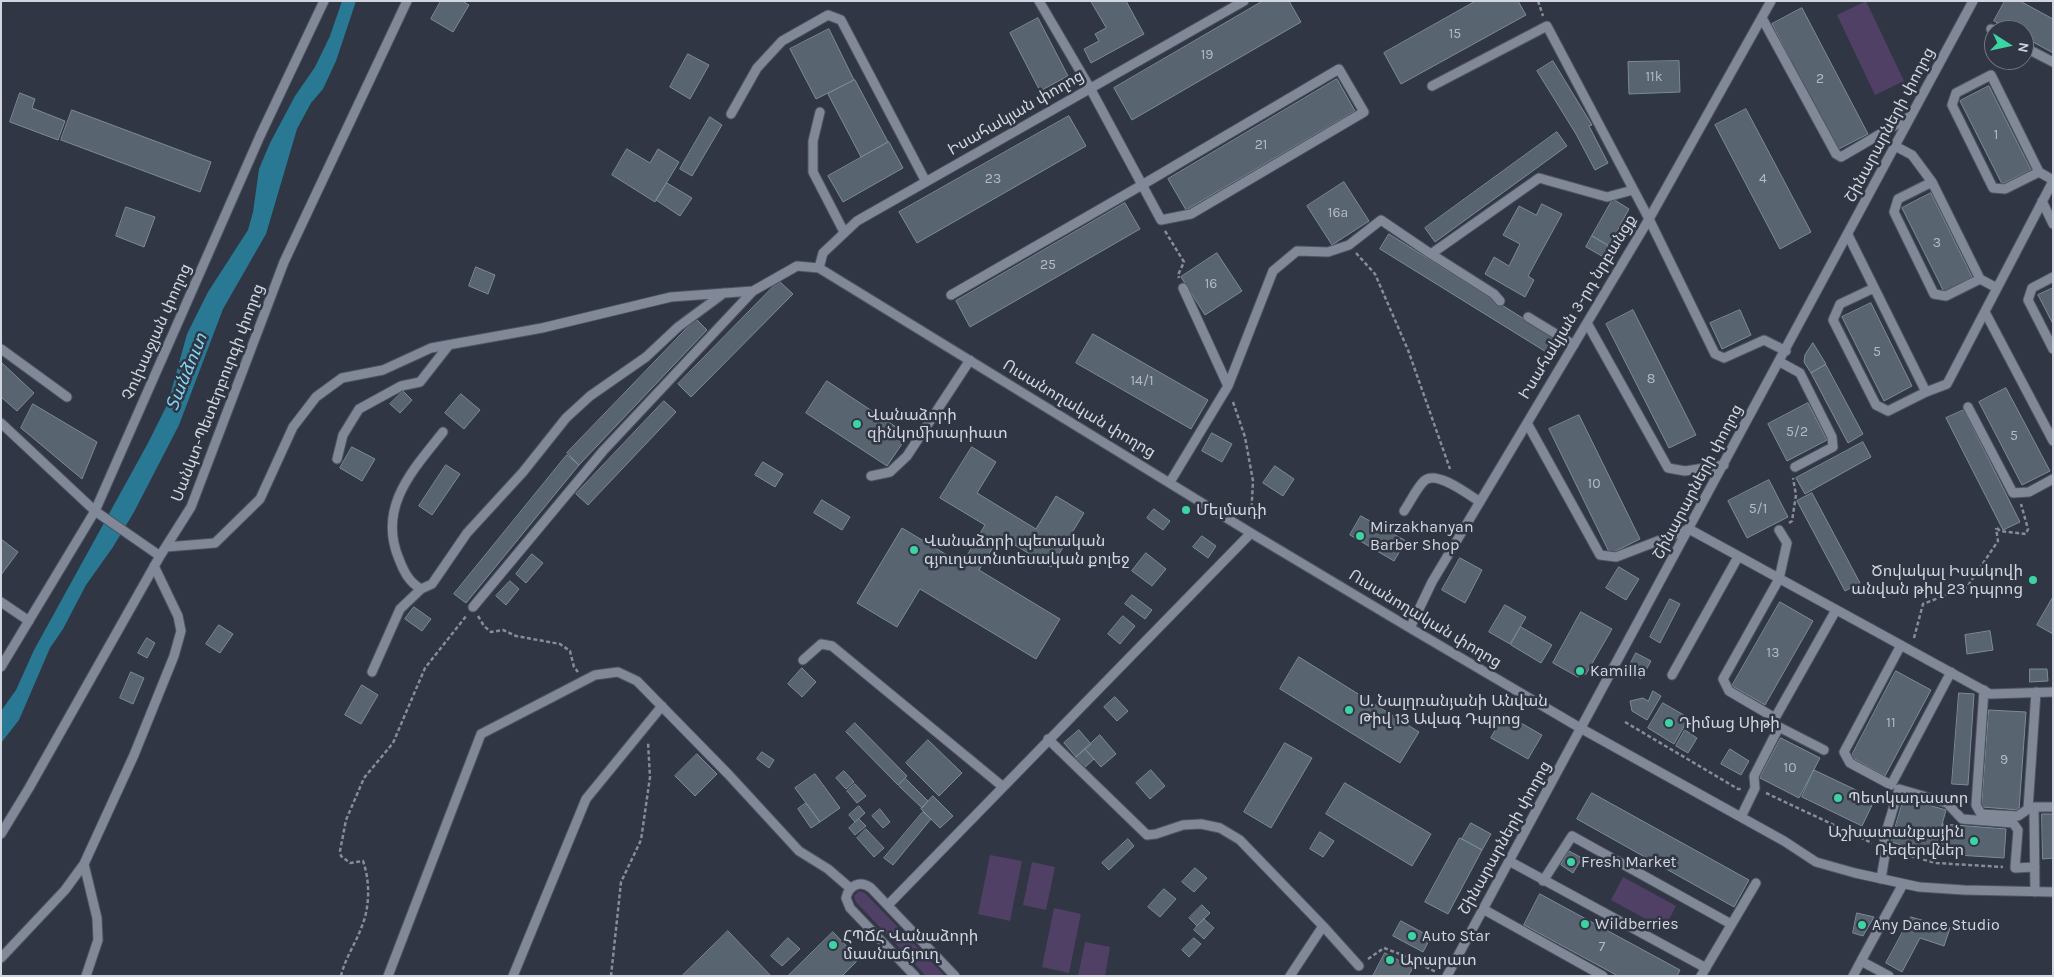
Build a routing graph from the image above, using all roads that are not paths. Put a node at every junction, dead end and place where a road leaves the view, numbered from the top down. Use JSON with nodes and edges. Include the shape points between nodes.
{"nodes":[{"id":1,"x":324,"y":1,"type":"edge"},
{"id":2,"x":407,"y":1,"type":"edge"},
{"id":3,"x":1039,"y":1,"type":"edge"},
{"id":4,"x":1244,"y":1,"type":"edge"},
{"id":5,"x":1771,"y":1,"type":"edge"},
{"id":6,"x":1973,"y":1,"type":"edge"},
{"id":7,"x":1762,"y":18,"type":"junction"},
{"id":8,"x":2034,"y":52,"type":"edge"},
{"id":9,"x":2053,"y":62,"type":"edge"},
{"id":10,"x":1432,"y":86,"type":"dead end"},
{"id":11,"x":1090,"y":88,"type":"junction"},
{"id":12,"x":820,"y":112,"type":"dead end"},
{"id":13,"x":731,"y":114,"type":"dead end"},
{"id":14,"x":1912,"y":116,"type":"junction"},
{"id":15,"x":1895,"y":146,"type":"junction"},
{"id":16,"x":2039,"y":172,"type":"junction"},
{"id":17,"x":2053,"y":180,"type":"edge"},
{"id":18,"x":926,"y":182,"type":"junction"},
{"id":19,"x":1932,"y":182,"type":"junction"},
{"id":20,"x":1142,"y":185,"type":"junction"},
{"id":21,"x":1634,"y":190,"type":"junction"},
{"id":22,"x":2042,"y":201,"type":"junction"},
{"id":23,"x":1648,"y":219,"type":"junction"},
{"id":24,"x":2053,"y":224,"type":"edge"},
{"id":25,"x":844,"y":232,"type":"junction"},
{"id":26,"x":1848,"y":235,"type":"junction"},
{"id":27,"x":1431,"y":254,"type":"junction"},
{"id":28,"x":819,"y":268,"type":"junction"},
{"id":29,"x":2053,"y":277,"type":"edge"},
{"id":30,"x":1980,"y":279,"type":"junction"},
{"id":31,"x":1183,"y":288,"type":"dead end"},
{"id":32,"x":1874,"y":288,"type":"junction"},
{"id":33,"x":1997,"y":288,"type":"junction"},
{"id":34,"x":753,"y":291,"type":"junction"},
{"id":35,"x":725,"y":293,"type":"junction"},
{"id":36,"x":951,"y":295,"type":"dead end"},
{"id":37,"x":1500,"y":301,"type":"dead end"},
{"id":38,"x":1985,"y":312,"type":"junction"},
{"id":39,"x":1528,"y":317,"type":"dead end"},
{"id":40,"x":1587,"y":323,"type":"junction"},
{"id":41,"x":448,"y":345,"type":"junction"},
{"id":42,"x":1574,"y":345,"type":"junction"},
{"id":43,"x":1,"y":349,"type":"edge"},
{"id":44,"x":2053,"y":349,"type":"edge"},
{"id":45,"x":1786,"y":351,"type":"junction"},
{"id":46,"x":970,"y":360,"type":"junction"},
{"id":47,"x":1780,"y":362,"type":"junction"},
{"id":48,"x":1228,"y":386,"type":"junction"},
{"id":49,"x":1926,"y":392,"type":"junction"},
{"id":50,"x":67,"y":397,"type":"dead end"},
{"id":51,"x":1968,"y":407,"type":"dead end"},
{"id":52,"x":1,"y":423,"type":"edge"},
{"id":53,"x":1527,"y":423,"type":"junction"},
{"id":54,"x":443,"y":432,"type":"dead end"},
{"id":55,"x":2053,"y":441,"type":"edge"},
{"id":56,"x":337,"y":460,"type":"dead end"},
{"id":57,"x":1724,"y":465,"type":"junction"},
{"id":58,"x":1795,"y":466,"type":"dead end"},
{"id":59,"x":872,"y":476,"type":"dead end"},
{"id":60,"x":2053,"y":479,"type":"edge"},
{"id":61,"x":1170,"y":482,"type":"junction"},
{"id":62,"x":1480,"y":502,"type":"junction"},
{"id":63,"x":1404,"y":511,"type":"dead end"},
{"id":64,"x":99,"y":514,"type":"junction"},
{"id":65,"x":1690,"y":529,"type":"junction"},
{"id":66,"x":1779,"y":530,"type":"road end"},
{"id":67,"x":1251,"y":533,"type":"junction"},
{"id":68,"x":166,"y":547,"type":"junction"},
{"id":69,"x":160,"y":556,"type":"junction"},
{"id":70,"x":1738,"y":557,"type":"junction"},
{"id":71,"x":154,"y":566,"type":"junction"},
{"id":72,"x":1779,"y":579,"type":"junction"},
{"id":73,"x":421,"y":589,"type":"junction"},
{"id":74,"x":1,"y":602,"type":"edge"},
{"id":75,"x":473,"y":607,"type":"road end"},
{"id":76,"x":1836,"y":610,"type":"junction"},
{"id":77,"x":29,"y":621,"type":"junction"},
{"id":78,"x":1410,"y":628,"type":"junction"},
{"id":79,"x":1901,"y":645,"type":"junction"},
{"id":80,"x":803,"y":660,"type":"dead end"},
{"id":81,"x":1,"y":667,"type":"edge"},
{"id":82,"x":372,"y":672,"type":"dead end"},
{"id":83,"x":1951,"y":672,"type":"junction"},
{"id":84,"x":1672,"y":674,"type":"dead end"},
{"id":85,"x":1984,"y":690,"type":"junction"},
{"id":86,"x":2036,"y":692,"type":"junction"},
{"id":87,"x":2053,"y":692,"type":"edge"},
{"id":88,"x":662,"y":706,"type":"junction"},
{"id":89,"x":1775,"y":718,"type":"junction"},
{"id":90,"x":1779,"y":727,"type":"junction"},
{"id":91,"x":1582,"y":729,"type":"junction"},
{"id":92,"x":1048,"y":739,"type":"junction"},
{"id":93,"x":1824,"y":750,"type":"dead end"},
{"id":94,"x":1002,"y":786,"type":"junction"},
{"id":95,"x":1895,"y":787,"type":"junction"},
{"id":96,"x":2053,"y":807,"type":"edge"},
{"id":97,"x":2031,"y":808,"type":"junction"},
{"id":98,"x":1741,"y":817,"type":"junction"},
{"id":99,"x":1,"y":834,"type":"edge"},
{"id":100,"x":1509,"y":861,"type":"junction"},
{"id":101,"x":84,"y":864,"type":"junction"},
{"id":102,"x":2035,"y":868,"type":"junction"},
{"id":103,"x":1881,"y":879,"type":"junction"},
{"id":104,"x":1543,"y":881,"type":"junction"},
{"id":105,"x":1756,"y":883,"type":"dead end"},
{"id":106,"x":1903,"y":884,"type":"junction"},
{"id":107,"x":850,"y":888,"type":"junction"},
{"id":108,"x":2035,"y":892,"type":"junction"},
{"id":109,"x":2053,"y":892,"type":"edge"},
{"id":110,"x":888,"y":905,"type":"junction"},
{"id":111,"x":1483,"y":909,"type":"junction"},
{"id":112,"x":1731,"y":924,"type":"junction"},
{"id":113,"x":1323,"y":926,"type":"junction"},
{"id":114,"x":1,"y":958,"type":"edge"},
{"id":115,"x":1861,"y":961,"type":"junction"},
{"id":116,"x":1359,"y":966,"type":"road end"},
{"id":117,"x":1704,"y":972,"type":"edge"},
{"id":118,"x":86,"y":976,"type":"edge"},
{"id":119,"x":388,"y":976,"type":"edge"},
{"id":120,"x":513,"y":976,"type":"edge"},
{"id":121,"x":915,"y":976,"type":"edge"},
{"id":122,"x":955,"y":976,"type":"edge"},
{"id":123,"x":1290,"y":976,"type":"edge"},
{"id":124,"x":1446,"y":976,"type":"edge"},
{"id":125,"x":1603,"y":976,"type":"edge"},
{"id":126,"x":1853,"y":976,"type":"edge"},
{"id":127,"x":1888,"y":976,"type":"edge"}],
"edges":[{"from":1,"to":64,"type":"street","name":"Չուխաջյան փողոց","via":[[260,136]]},
{"from":2,"to":68,"type":"street","name":"Սանկտ-Պետերբուրգի փողոց","via":[[284,262],[191,507]]},
{"from":3,"to":11,"type":"street"},
{"from":4,"to":11,"type":"street","name":"Իսահակյան փողոց"},
{"from":5,"to":7,"type":"street","name":"Իսահակյան 3-րդ նրբանցք"},
{"from":6,"to":14,"type":"street","name":"Շինարարների փողոց"},
{"from":7,"to":14,"type":"street","via":[[1836,154],[1842,157]]},
{"from":7,"to":23,"type":"street","name":"Իսահակյան 3-րդ նրբանցք"},
{"from":8,"to":9,"type":"street"},
{"from":10,"to":21,"type":"street","via":[[1546,26]]},
{"from":11,"to":18,"type":"street","name":"Իսահակյան փողոց"},
{"from":11,"to":20,"type":"street"},
{"from":12,"to":25,"type":"street","via":[[813,142],[813,172]]},
{"from":13,"to":18,"type":"street","via":[[757,68],[782,40],[828,15],[841,20]]},
{"from":14,"to":15,"type":"street","name":"Շինարարների փողոց"},
{"from":15,"to":19,"type":"street","via":[[1912,155]]},
{"from":15,"to":26,"type":"street","name":"Շինարարների փողոց"},
{"from":16,"to":16,"type":"street","via":[[2005,189],[1993,188],[1952,106],[1956,92],[1991,75]]},
{"from":16,"to":17,"type":"street"},
{"from":17,"to":22,"type":"street"},
{"from":18,"to":25,"type":"street","name":"Իսահակյան փողոց","via":[[857,221]]},
{"from":19,"to":30,"type":"street"},
{"from":19,"to":30,"type":"street","via":[[1898,199],[1894,212],[1930,286],[1934,294],[1946,296]]},
{"from":20,"to":20,"type":"street","via":[[1161,220],[1191,214],[1364,112],[1339,69]]},
{"from":20,"to":36,"type":"street"},
{"from":21,"to":23,"type":"street"},
{"from":21,"to":27,"type":"street","via":[[1608,197],[1539,178]]},
{"from":22,"to":24,"type":"street"},
{"from":22,"to":33,"type":"street"},
{"from":23,"to":40,"type":"street","name":"Իսահակյան 3-րդ նրբանցք"},
{"from":23,"to":45,"type":"street","via":[[1715,354],[1724,358],[1764,340]]},
{"from":25,"to":28,"type":"street","name":"Իսահակյան փողոց","via":[[822,253]]},
{"from":26,"to":32,"type":"street"},
{"from":26,"to":45,"type":"street","name":"Շինարարների փողոց"},
{"from":27,"to":37,"type":"street"},
{"from":27,"to":48,"type":"street","via":[[1381,220],[1349,244],[1328,252],[1297,251],[1273,271]]},
{"from":28,"to":34,"type":"street","via":[[797,266]]},
{"from":28,"to":46,"type":"street","name":"Ուսանողական փողոց"},
{"from":29,"to":44,"type":"street","via":[[2032,288],[2028,300]]},
{"from":30,"to":33,"type":"street"},
{"from":31,"to":48,"type":"street"},
{"from":32,"to":49,"type":"street"},
{"from":32,"to":49,"type":"street","via":[[1840,304],[1833,320],[1876,405],[1888,411]]},
{"from":33,"to":38,"type":"street"},
{"from":34,"to":35,"type":"street"},
{"from":34,"to":75,"type":"street","via":[[603,451]]},
{"from":35,"to":41,"type":"street","via":[[671,297],[542,328]]},
{"from":35,"to":73,"type":"street","via":[[566,418],[467,534],[432,584]]},
{"from":38,"to":49,"type":"street","via":[[1948,384]]},
{"from":38,"to":55,"type":"street"},
{"from":39,"to":42,"type":"street"},
{"from":40,"to":42,"type":"street","name":"Իսահակյան 3-րդ նրբանցք"},
{"from":40,"to":57,"type":"street","via":[[1668,468],[1685,471]]},
{"from":41,"to":56,"type":"street","via":[[420,382],[401,386],[359,409],[343,435]]},
{"from":41,"to":68,"type":"street","via":[[431,348],[383,370],[342,378],[316,397],[293,427],[260,498],[215,544]]},
{"from":42,"to":53,"type":"street","name":"Իսահակյան 3-րդ նրբանցք"},
{"from":43,"to":50,"type":"street"},
{"from":45,"to":47,"type":"street","name":"Շինարարների փողոց"},
{"from":46,"to":59,"type":"street","via":[[907,456],[890,472]]},
{"from":46,"to":61,"type":"street","name":"Ուսանողական փողոց"},
{"from":47,"to":57,"type":"street","name":"Շինարարների փողոց"},
{"from":47,"to":58,"type":"street","via":[[1800,373],[1832,437],[1833,447]]},
{"from":48,"to":61,"type":"street"},
{"from":51,"to":60,"type":"street","via":[[2013,493],[2029,492]]},
{"from":52,"to":64,"type":"street"},
{"from":53,"to":62,"type":"street","name":"Իսահակյան 3-րդ նրբանցք"},
{"from":53,"to":65,"type":"street","via":[[1600,555],[1616,557]]},
{"from":54,"to":73,"type":"street","via":[[409,476],[395,502],[392,526],[395,549],[404,573]]},
{"from":57,"to":65,"type":"street","name":"Շինարարների փողոց"},
{"from":61,"to":67,"type":"street","name":"Ուսանողական փողոց"},
{"from":62,"to":63,"type":"street","via":[[1443,479],[1432,476],[1425,480]]},
{"from":62,"to":78,"type":"street","name":"Իսահակյան 3-րդ նրբանցք","via":[[1432,582]]},
{"from":64,"to":69,"type":"street"},
{"from":64,"to":77,"type":"street","name":"Չուխաջյան փողոց"},
{"from":65,"to":70,"type":"street"},
{"from":65,"to":91,"type":"street","name":"Շինարարների փողոց"},
{"from":66,"to":72,"type":"street","via":[[1787,543]]},
{"from":67,"to":78,"type":"street","name":"Ուսանողական փողոց"},
{"from":67,"to":92,"type":"street"},
{"from":68,"to":69,"type":"street","name":"Սանկտ-Պետերբուրգի փողոց"},
{"from":69,"to":71,"type":"street","name":"Սանկտ-Պետերբուրգի փողոց"},
{"from":70,"to":72,"type":"street"},
{"from":70,"to":84,"type":"street"},
{"from":71,"to":99,"type":"street","name":"Սանկտ-Պետերբուրգի փողոց"},
{"from":71,"to":101,"type":"street","via":[[178,616],[180,631],[174,656],[141,737]]},
{"from":72,"to":76,"type":"street"},
{"from":72,"to":89,"type":"street","via":[[1723,678],[1729,691]]},
{"from":73,"to":82,"type":"street","via":[[400,609]]},
{"from":74,"to":77,"type":"street"},
{"from":76,"to":79,"type":"street"},
{"from":76,"to":89,"type":"street"},
{"from":77,"to":81,"type":"street","name":"Չուխաջյան փողոց"},
{"from":78,"to":91,"type":"street","name":"Ուսանողական փողոց"},
{"from":79,"to":83,"type":"street"},
{"from":79,"to":95,"type":"street","via":[[1844,752],[1850,763]]},
{"from":80,"to":94,"type":"street","via":[[821,644],[832,646]]},
{"from":83,"to":85,"type":"street"},
{"from":83,"to":95,"type":"street"},
{"from":85,"to":86,"type":"street","via":[[1990,694]]},
{"from":85,"to":97,"type":"street","via":[[1976,805],[1981,814],[2018,816]]},
{"from":86,"to":87,"type":"street"},
{"from":86,"to":97,"type":"street"},
{"from":88,"to":107,"type":"street","via":[[799,851]]},
{"from":88,"to":119,"type":"street","via":[[637,681],[618,672],[595,675],[481,734]]},
{"from":88,"to":120,"type":"street","via":[[586,800]]},
{"from":89,"to":90,"type":"street"},
{"from":90,"to":93,"type":"street"},
{"from":90,"to":98,"type":"street","via":[[1754,776],[1755,788]]},
{"from":91,"to":98,"type":"street","name":"Ուսանողական փողոց"},
{"from":91,"to":100,"type":"street","name":"Շինարարների փողոց"},
{"from":92,"to":94,"type":"street"},
{"from":92,"to":113,"type":"street","via":[[1147,834],[1201,824],[1220,828],[1240,840]]},
{"from":94,"to":110,"type":"street"},
{"from":95,"to":102,"type":"street","via":[[1947,803],[1962,819],[2013,822],[2018,830],[2015,868]]},
{"from":95,"to":103,"type":"street","via":[[1884,839],[1886,849]]},
{"from":96,"to":97,"type":"street"},
{"from":97,"to":102,"type":"street"},
{"from":98,"to":103,"type":"street","name":"Ուսանողական փողոց","via":[[1816,862]]},
{"from":100,"to":104,"type":"street"},
{"from":100,"to":111,"type":"street","name":"Շինարարների փողոց"},
{"from":101,"to":114,"type":"street","via":[[65,890]]},
{"from":101,"to":118,"type":"street","via":[[97,918],[98,940]]},
{"from":102,"to":108,"type":"street"},
{"from":103,"to":106,"type":"street","name":"Ուսանողական փողոց"},
{"from":104,"to":112,"type":"street","via":[[1572,836]]},
{"from":104,"to":117,"type":"street"},
{"from":105,"to":112,"type":"street"},
{"from":106,"to":108,"type":"street","name":"Ուսանողական փողոց"},
{"from":106,"to":115,"type":"street"},
{"from":107,"to":110,"type":"street","via":[[866,884]]},
{"from":107,"to":121,"type":"street","via":[[846,898],[850,908]]},
{"from":108,"to":109,"type":"street","name":"Ուսանողական փողոց"},
{"from":110,"to":122,"type":"street"},
{"from":111,"to":124,"type":"street","name":"Շինարարների փողոց"},
{"from":111,"to":125,"type":"street"},
{"from":112,"to":117,"type":"street"},
{"from":113,"to":116,"type":"street"},
{"from":113,"to":123,"type":"street"},
{"from":115,"to":126,"type":"street"},
{"from":115,"to":127,"type":"street"}]}
